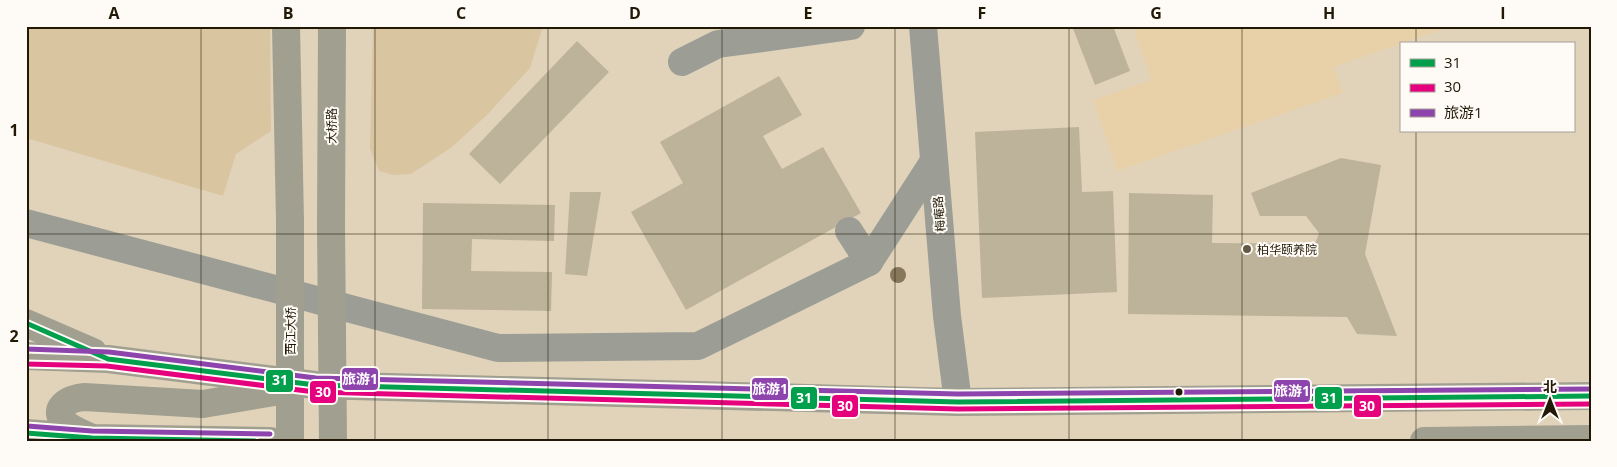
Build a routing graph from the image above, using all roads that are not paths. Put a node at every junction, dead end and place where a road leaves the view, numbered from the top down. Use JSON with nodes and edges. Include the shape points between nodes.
{"nodes":[{"id":1,"x":286,"y":26,"type":"edge"},
{"id":2,"x":332,"y":26,"type":"edge"},
{"id":3,"x":851,"y":26,"type":"edge"},
{"id":4,"x":923,"y":26,"type":"edge"},
{"id":5,"x":682,"y":62,"type":"dead end"},
{"id":6,"x":934,"y":162,"type":"junction"},
{"id":7,"x":26,"y":223,"type":"edge"},
{"id":8,"x":849,"y":231,"type":"dead end"},
{"id":9,"x":869,"y":262,"type":"junction"},
{"id":10,"x":26,"y":323,"type":"edge"},
{"id":11,"x":26,"y":356,"type":"edge"},
{"id":12,"x":108,"y":359,"type":"junction"},
{"id":13,"x":315,"y":385,"type":"junction"},
{"id":14,"x":1591,"y":396,"type":"edge"},
{"id":15,"x":958,"y":402,"type":"junction"},
{"id":16,"x":26,"y":433,"type":"edge"},
{"id":17,"x":92,"y":438,"type":"junction"},
{"id":18,"x":1591,"y":439,"type":"edge"},
{"id":19,"x":270,"y":441,"type":"edge"},
{"id":20,"x":290,"y":441,"type":"edge"},
{"id":21,"x":332,"y":441,"type":"edge"},
{"id":22,"x":1424,"y":441,"type":"edge"}],
"edges":[{"from":1,"to":20,"type":"main road","name":"西江大桥","bridge":true},
{"from":2,"to":21,"type":"main road","name":"大桥路","bridge":true},
{"from":3,"to":5,"type":"street","via":[[718,44]]},
{"from":4,"to":6,"type":"street","name":"梅庵路"},
{"from":6,"to":9,"type":"street"},
{"from":6,"to":15,"type":"street","name":"梅庵路"},
{"from":7,"to":9,"type":"street","via":[[498,348],[698,346]]},
{"from":8,"to":9,"type":"street"},
{"from":10,"to":12,"type":"main road"},
{"from":11,"to":12,"type":"main road"},
{"from":12,"to":13,"type":"main road"},
{"from":13,"to":15,"type":"main road"},
{"from":13,"to":17,"type":"main road","via":[[203,404],[70,398],[63,405],[61,415],[66,424]]},
{"from":14,"to":15,"type":"main road"},
{"from":16,"to":17,"type":"main road"},
{"from":17,"to":19,"type":"main road"},
{"from":18,"to":22,"type":"main road"}]}
